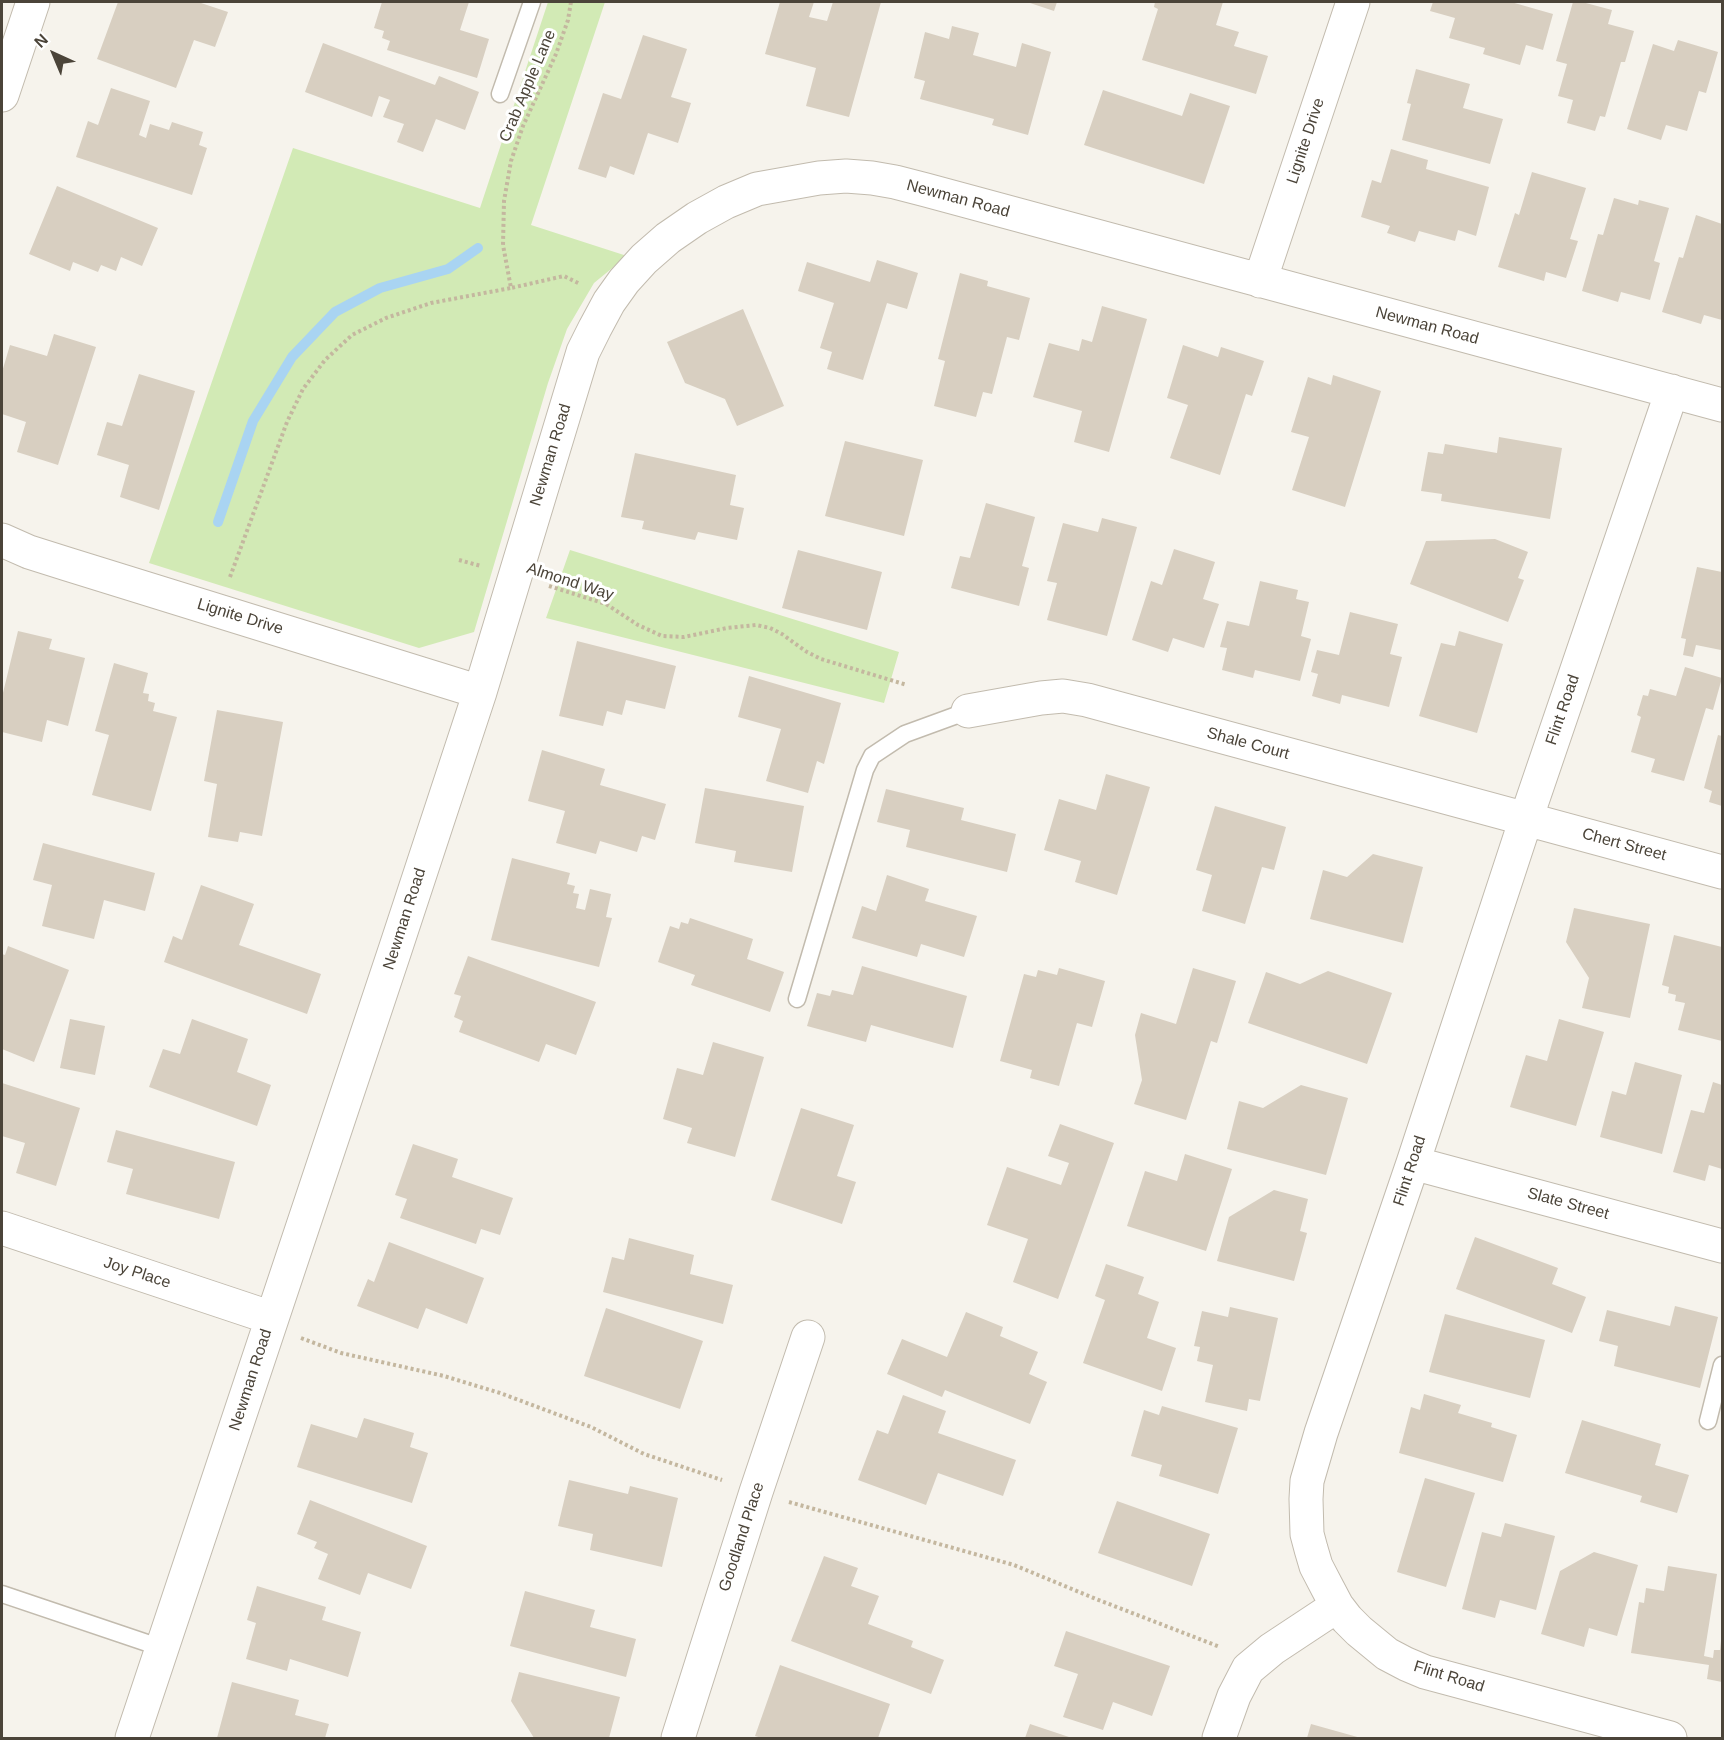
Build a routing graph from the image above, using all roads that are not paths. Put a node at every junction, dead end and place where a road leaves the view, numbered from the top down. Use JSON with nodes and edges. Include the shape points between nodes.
{"nodes":[{"id":1,"x":33,"y":2,"type":"edge"},
{"id":2,"x":532,"y":2,"type":"edge"},
{"id":3,"x":1353,"y":2,"type":"edge"},
{"id":4,"x":500,"y":94,"type":"dead end"},
{"id":5,"x":2,"y":95,"type":"edge"},
{"id":6,"x":1260,"y":281,"type":"junction"},
{"id":7,"x":1672,"y":391,"type":"junction"},
{"id":8,"x":1722,"y":405,"type":"edge"},
{"id":9,"x":2,"y":540,"type":"edge"},
{"id":10,"x":480,"y":692,"type":"junction"},
{"id":11,"x":968,"y":711,"type":"joint"},
{"id":12,"x":1526,"y":819,"type":"junction"},
{"id":13,"x":1722,"y":872,"type":"edge"},
{"id":14,"x":797,"y":999,"type":"dead end"},
{"id":15,"x":1413,"y":1163,"type":"junction"},
{"id":16,"x":2,"y":1228,"type":"edge"},
{"id":17,"x":1722,"y":1246,"type":"edge"},
{"id":18,"x":272,"y":1318,"type":"junction"},
{"id":19,"x":808,"y":1337,"type":"dead end"},
{"id":20,"x":1722,"y":1365,"type":"edge"},
{"id":21,"x":1708,"y":1421,"type":"dead end"},
{"id":22,"x":2,"y":1594,"type":"edge"},
{"id":23,"x":1337,"y":1606,"type":"junction"},
{"id":24,"x":162,"y":1648,"type":"junction"},
{"id":25,"x":132,"y":1738,"type":"edge"},
{"id":26,"x":678,"y":1738,"type":"edge"},
{"id":27,"x":1219,"y":1738,"type":"edge"},
{"id":28,"x":1670,"y":1738,"type":"edge"}],
"edges":[{"from":1,"to":5,"type":"street"},
{"from":2,"to":4,"type":"lane"},
{"from":3,"to":6,"type":"street","name":"Lignite Drive"},
{"from":6,"to":7,"type":"street","name":"Newman Road"},
{"from":6,"to":10,"type":"street","name":"Newman Road","via":[[895,182],[846,176],[808,180],[757,189],[726,202],[668,238],[644,259],[609,302],[591,336],[576,372]]},
{"from":7,"to":8,"type":"street","name":"Newman Road"},
{"from":7,"to":12,"type":"street","name":"Flint Road"},
{"from":9,"to":10,"type":"street","name":"Lignite Drive","via":[[29,552]]},
{"from":10,"to":18,"type":"street","name":"Newman Road"},
{"from":11,"to":12,"type":"street","name":"Shale Court","via":[[1041,698],[1087,700]]},
{"from":11,"to":14,"type":"lane","via":[[905,734],[872,756]]},
{"from":12,"to":13,"type":"street","name":"Chert Street"},
{"from":12,"to":15,"type":"street","name":"Flint Road"},
{"from":15,"to":17,"type":"street","name":"Slate Street"},
{"from":15,"to":23,"type":"street","name":"Flint Road","via":[[1307,1481],[1307,1534],[1316,1566]]},
{"from":16,"to":18,"type":"street","name":"Joy Place"},
{"from":18,"to":24,"type":"street","name":"Newman Road"},
{"from":19,"to":26,"type":"street","name":"Goodland Place"},
{"from":20,"to":21,"type":"lane"},
{"from":22,"to":24,"type":"lane"},
{"from":23,"to":27,"type":"street","via":[[1248,1669]]},
{"from":23,"to":28,"type":"street","name":"Flint Road","via":[[1387,1654],[1425,1672]]},
{"from":24,"to":25,"type":"street","name":"Newman Road"}]}
